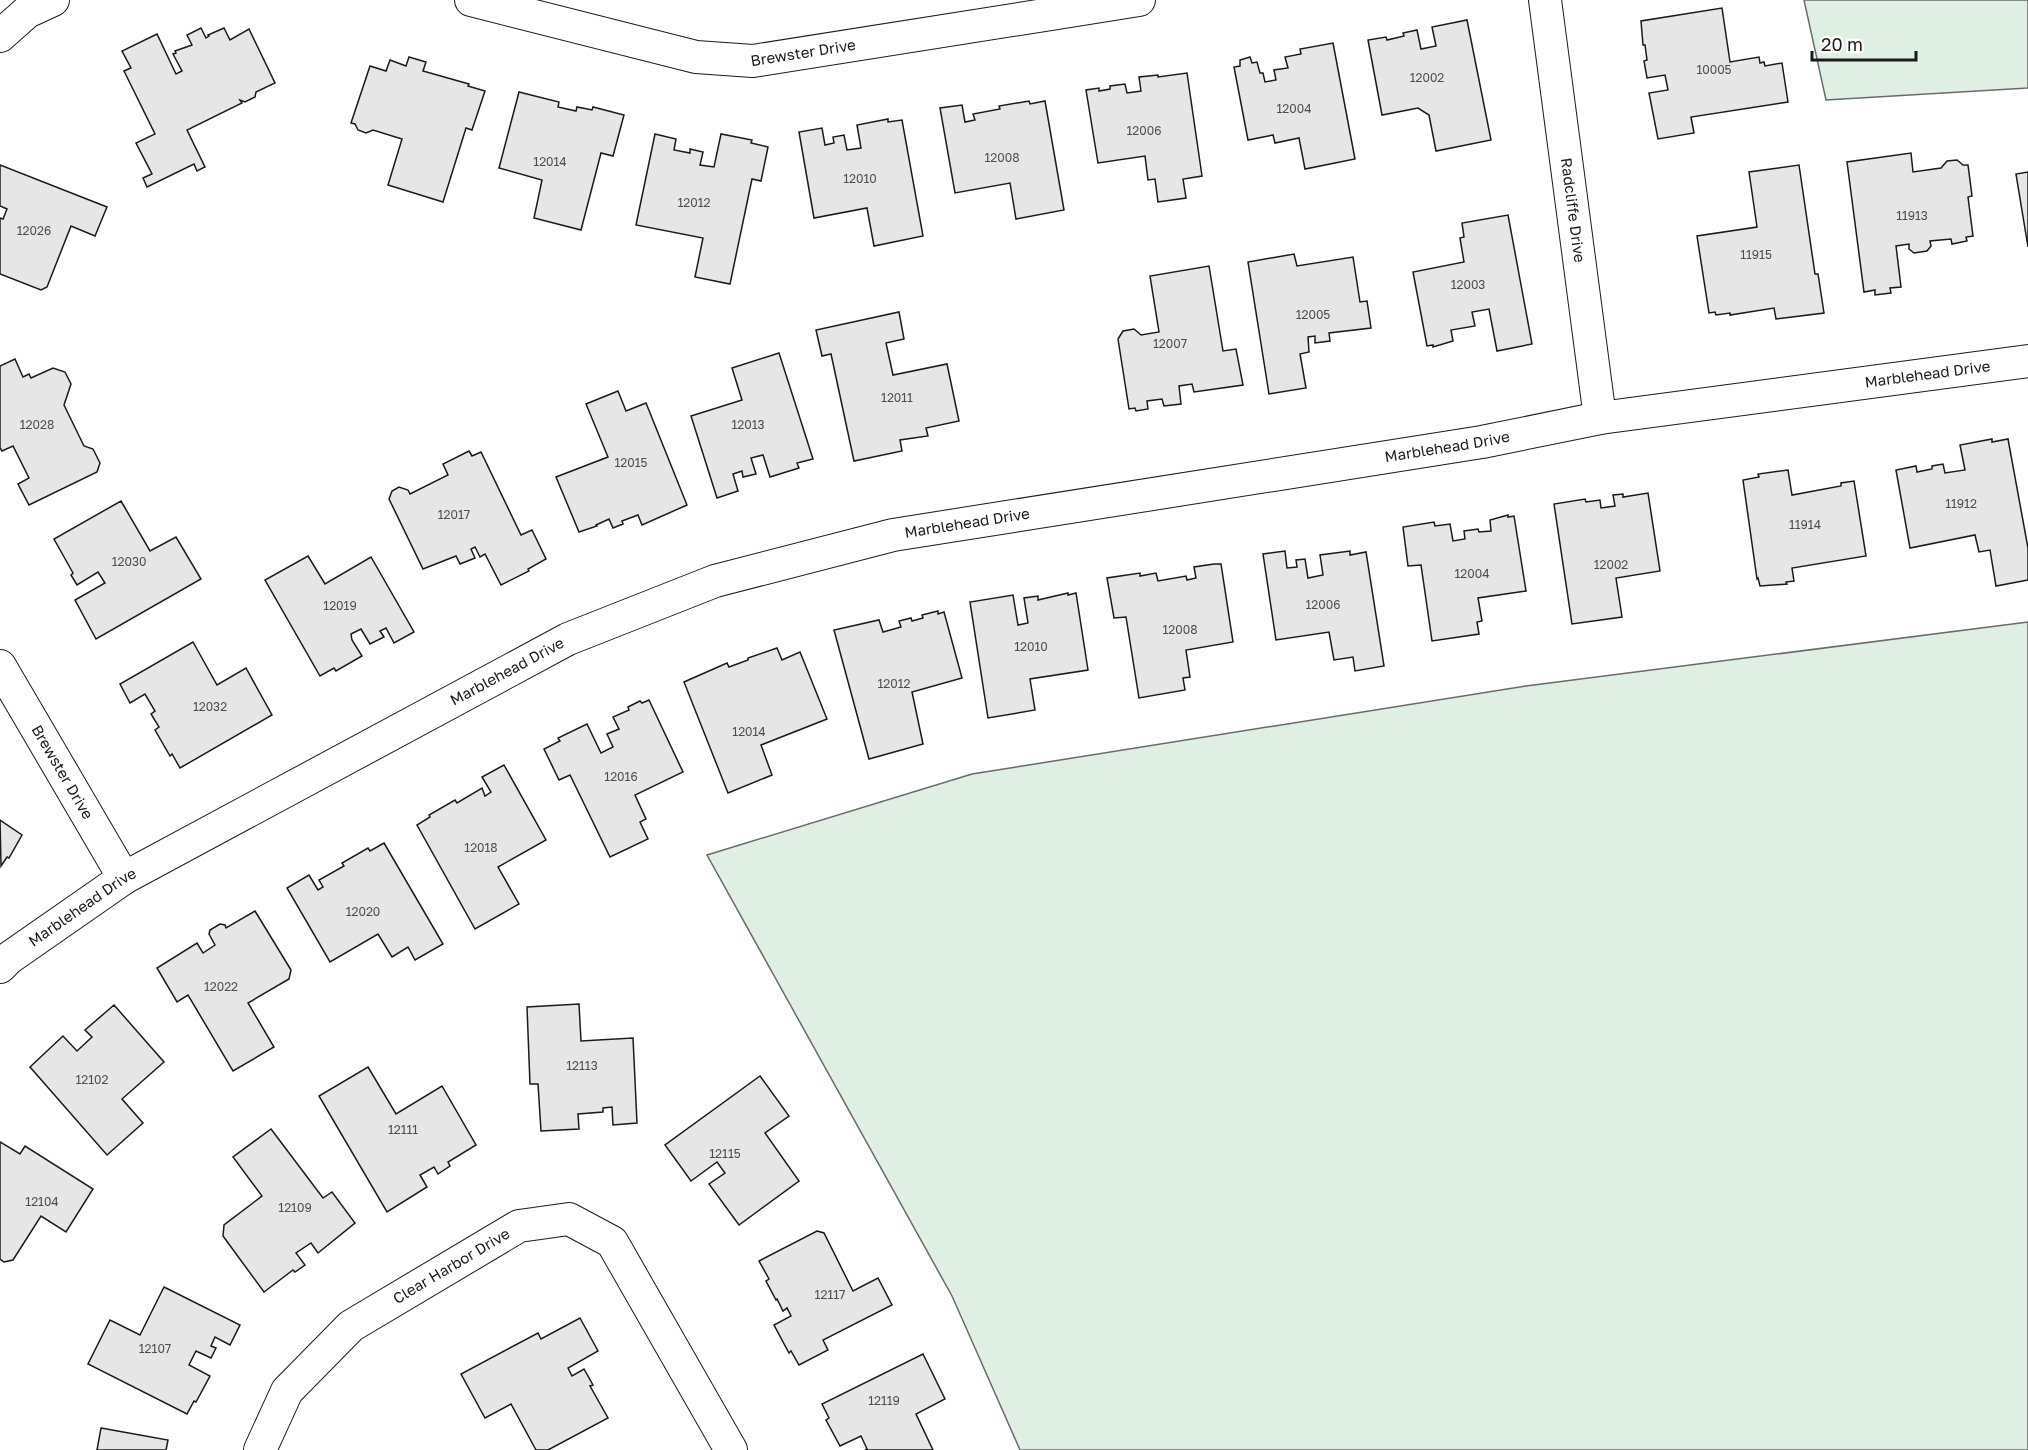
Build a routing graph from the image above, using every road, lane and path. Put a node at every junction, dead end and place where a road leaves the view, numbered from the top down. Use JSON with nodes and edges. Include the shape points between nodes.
{"nodes":[{"id":1,"x":53,"y":0,"type":"edge"},
{"id":2,"x":471,"y":0,"type":"edge"},
{"id":3,"x":1139,"y":0,"type":"edge"},
{"id":4,"x":1545,"y":0,"type":"edge"},
{"id":5,"x":0,"y":36,"type":"edge"},
{"id":6,"x":2028,"y":361,"type":"edge"},
{"id":7,"x":1600,"y":418,"type":"junction"},
{"id":8,"x":0,"y":666,"type":"edge"},
{"id":9,"x":124,"y":878,"type":"junction"},
{"id":10,"x":0,"y":967,"type":"edge"},
{"id":11,"x":260,"y":1450,"type":"edge"},
{"id":12,"x":730,"y":1450,"type":"edge"}],
"edges":[{"from":1,"to":5,"type":"street","via":[[27,12]]},
{"from":2,"to":3,"type":"street","name":"Brewster Drive","via":[[696,57],[753,61]]},
{"from":4,"to":7,"type":"street","name":"Radcliffe Drive"},
{"from":6,"to":7,"type":"street","name":"Marblehead Drive"},
{"from":7,"to":9,"type":"street","name":"Marblehead Drive","via":[[1482,442],[893,536],[715,581],[568,639]]},
{"from":8,"to":9,"type":"street","name":"Brewster Drive"},
{"from":9,"to":10,"type":"street","name":"Marblehead Drive"},
{"from":11,"to":12,"type":"street","name":"Clear Harbor Drive","via":[[287,1391],[351,1326],[519,1226],[569,1219],[612,1242]]}]}
